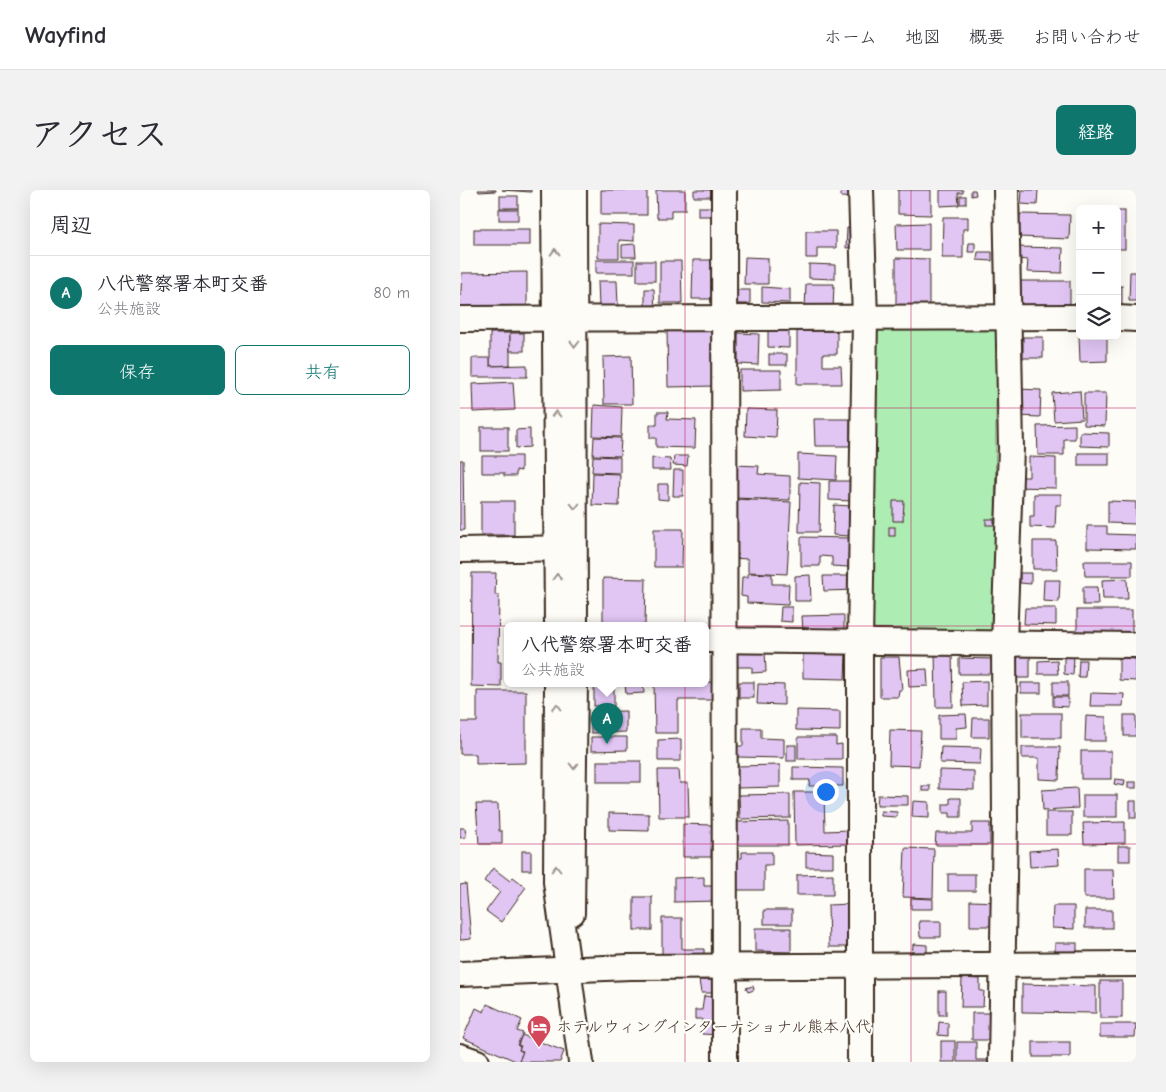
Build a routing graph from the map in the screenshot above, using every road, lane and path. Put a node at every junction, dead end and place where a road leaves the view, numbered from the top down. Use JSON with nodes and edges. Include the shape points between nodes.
{"nodes":[{"id":1,"x":554,"y":190,"type":"edge"},
{"id":2,"x":574,"y":190,"type":"edge"},
{"id":3,"x":724,"y":190,"type":"edge"},
{"id":4,"x":861,"y":190,"type":"edge"},
{"id":5,"x":1006,"y":190,"type":"edge"},
{"id":6,"x":1008,"y":316,"type":"junction"},
{"id":7,"x":1076,"y":317,"type":"edge"},
{"id":8,"x":725,"y":318,"type":"junction"},
{"id":9,"x":1121,"y":318,"type":"edge"},
{"id":10,"x":1136,"y":318,"type":"edge"},
{"id":11,"x":460,"y":319,"type":"edge"},
{"id":12,"x":565,"y":319,"type":"junction"},
{"id":13,"x":865,"y":319,"type":"junction"},
{"id":14,"x":566,"y":549,"type":"junction"},
{"id":15,"x":460,"y":550,"type":"edge"},
{"id":16,"x":557,"y":622,"type":"edge"},
{"id":17,"x":575,"y":622,"type":"edge"},
{"id":18,"x":716,"y":640,"type":"edge"},
{"id":19,"x":860,"y":642,"type":"junction"},
{"id":20,"x":1004,"y":643,"type":"junction"},
{"id":21,"x":1136,"y":645,"type":"edge"},
{"id":22,"x":557,"y":687,"type":"edge"},
{"id":23,"x":574,"y":687,"type":"edge"},
{"id":24,"x":1002,"y":964,"type":"junction"},
{"id":25,"x":1136,"y":964,"type":"edge"},
{"id":26,"x":724,"y":966,"type":"junction"},
{"id":27,"x":861,"y":966,"type":"junction"},
{"id":28,"x":570,"y":970,"type":"junction"},
{"id":29,"x":460,"y":974,"type":"edge"},
{"id":30,"x":460,"y":1056,"type":"edge"},
{"id":31,"x":477,"y":1062,"type":"edge"},
{"id":32,"x":581,"y":1062,"type":"edge"},
{"id":33,"x":725,"y":1062,"type":"edge"},
{"id":34,"x":860,"y":1062,"type":"edge"},
{"id":35,"x":1001,"y":1062,"type":"edge"}],
"edges":[{"from":12,"to":1,"type":"street","one_way":true},
{"from":2,"to":12,"type":"street"},
{"from":3,"to":8,"type":"street"},
{"from":4,"to":13,"type":"street"},
{"from":5,"to":6,"type":"street"},
{"from":6,"to":7,"type":"street"},
{"from":6,"to":13,"type":"street"},
{"from":6,"to":20,"type":"street","via":[[1011,448]]},
{"from":8,"to":12,"type":"street"},
{"from":8,"to":13,"type":"street"},
{"from":8,"to":18,"type":"street"},
{"from":9,"to":10,"type":"street"},
{"from":11,"to":12,"type":"street"},
{"from":12,"to":14,"type":"street"},
{"from":13,"to":19,"type":"street"},
{"from":14,"to":15,"type":"street"},
{"from":16,"to":14,"type":"street","one_way":true},
{"from":14,"to":17,"type":"street"},
{"from":18,"to":19,"type":"street"},
{"from":18,"to":26,"type":"street"},
{"from":19,"to":20,"type":"street"},
{"from":19,"to":27,"type":"street"},
{"from":20,"to":21,"type":"street"},
{"from":20,"to":24,"type":"street"},
{"from":28,"to":22,"type":"street","one_way":true,"via":[[556,882]]},
{"from":23,"to":28,"type":"street","one_way":true},
{"from":24,"to":25,"type":"street"},
{"from":24,"to":27,"type":"street"},
{"from":24,"to":35,"type":"street"},
{"from":26,"to":27,"type":"street"},
{"from":26,"to":28,"type":"street"},
{"from":26,"to":33,"type":"street"},
{"from":27,"to":34,"type":"street"},
{"from":28,"to":29,"type":"street"},
{"from":28,"to":32,"type":"street"},
{"from":30,"to":31,"type":"street"}]}
